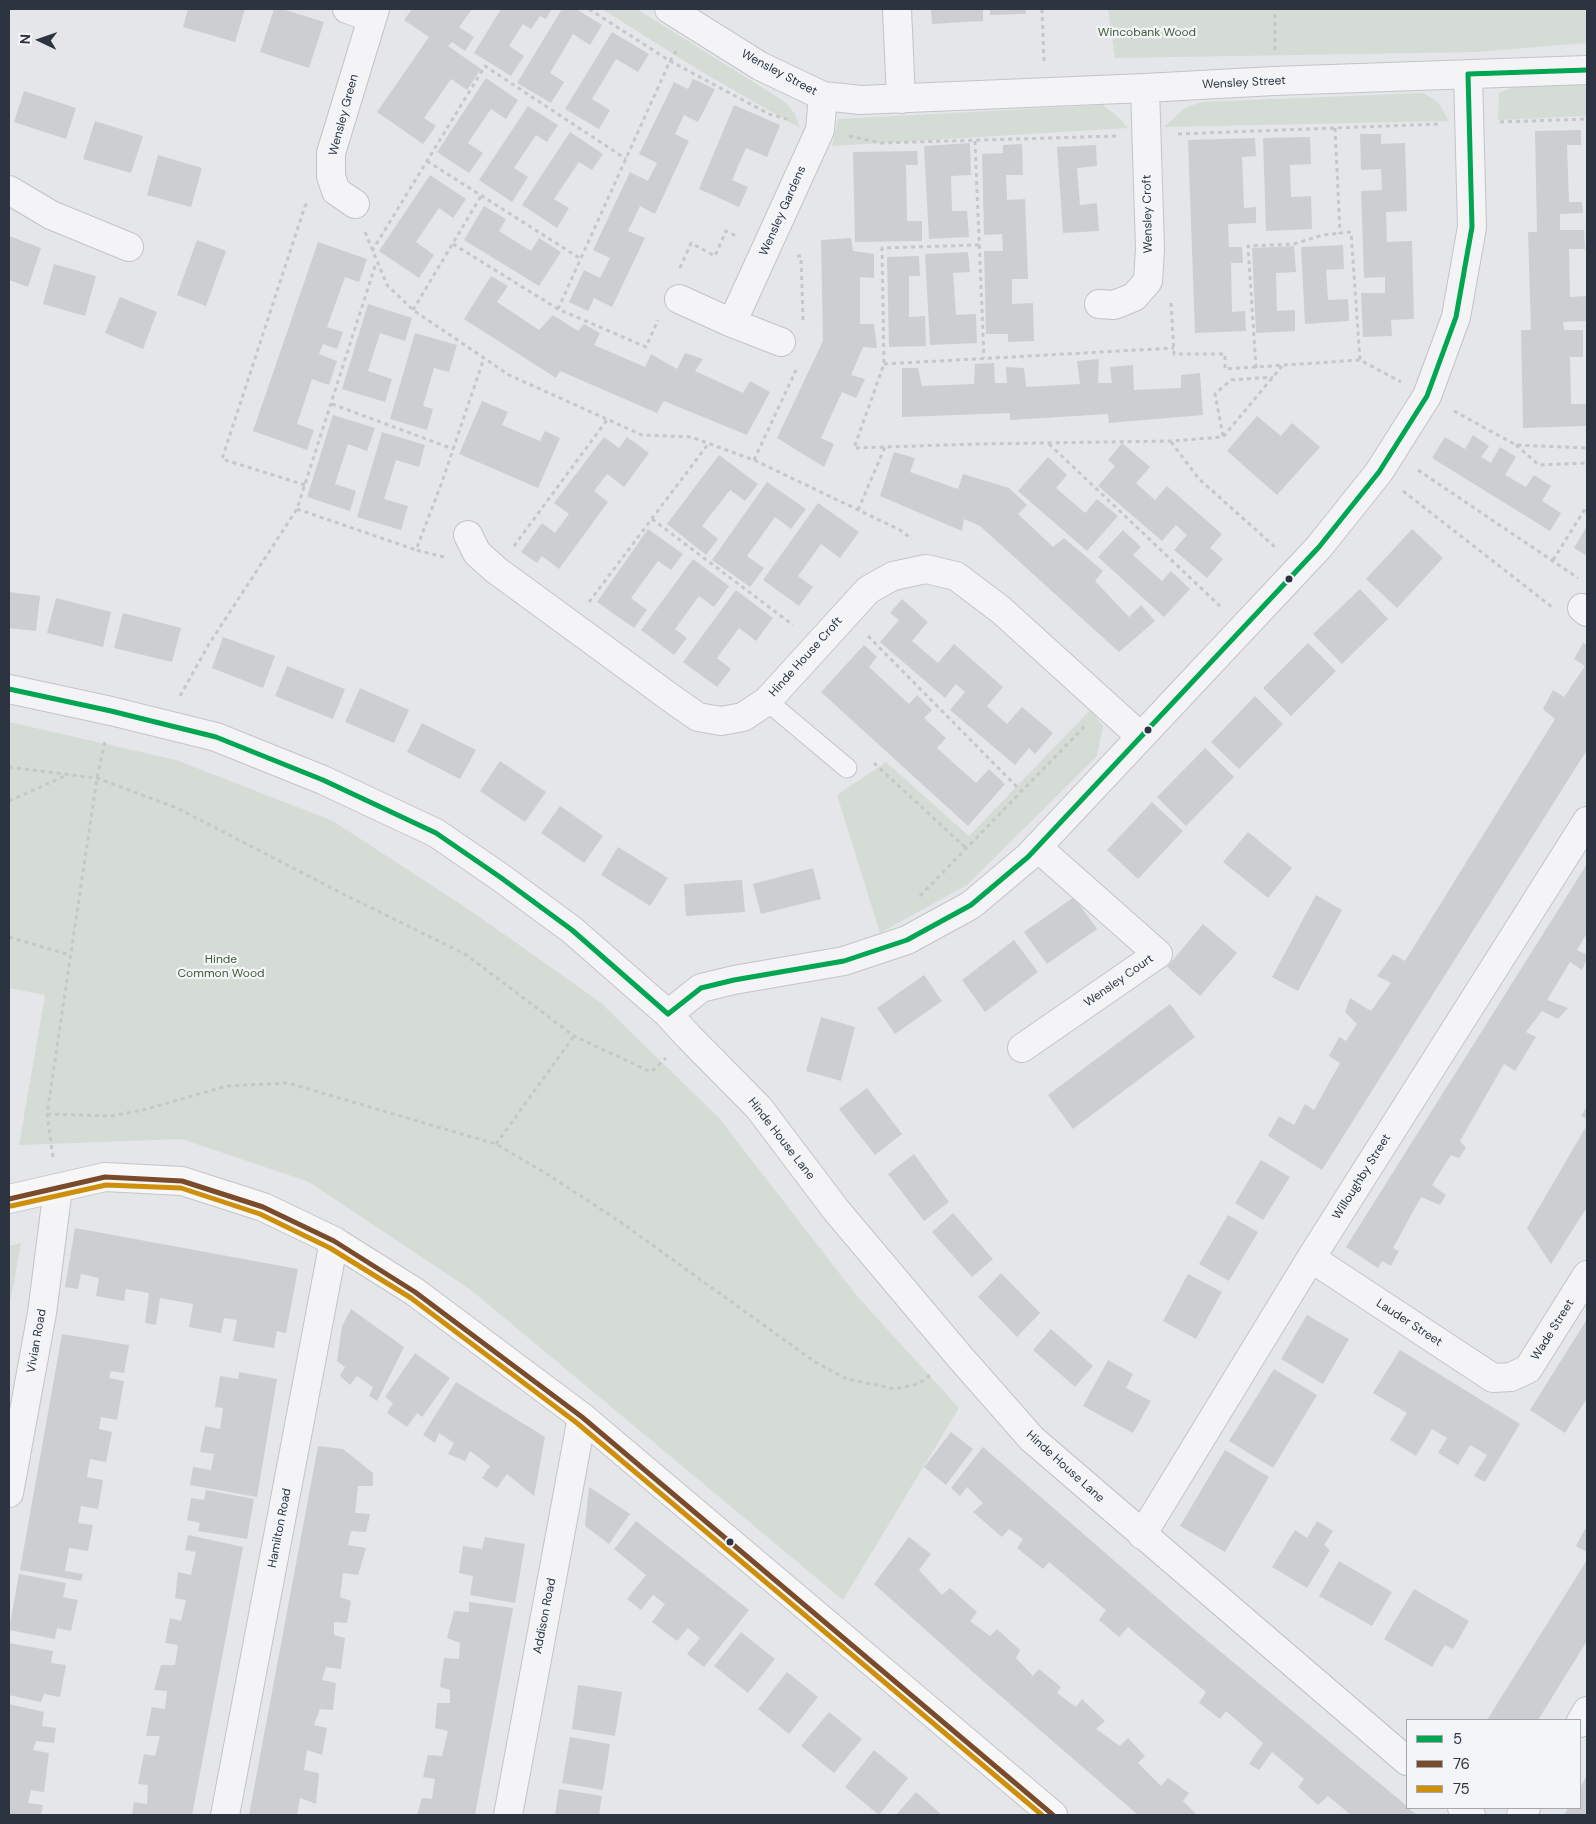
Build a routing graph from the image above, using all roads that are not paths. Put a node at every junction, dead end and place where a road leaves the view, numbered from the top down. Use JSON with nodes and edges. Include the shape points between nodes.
{"nodes":[{"id":1,"x":669,"y":9,"type":"edge"},
{"id":2,"x":897,"y":9,"type":"edge"},
{"id":3,"x":364,"y":12,"type":"edge"},
{"id":4,"x":1587,"y":70,"type":"edge"},
{"id":5,"x":1468,"y":74,"type":"junction"},
{"id":6,"x":1144,"y":88,"type":"junction"},
{"id":7,"x":823,"y":96,"type":"junction"},
{"id":8,"x":900,"y":99,"type":"junction"},
{"id":9,"x":9,"y":190,"type":"edge"},
{"id":10,"x":354,"y":204,"type":"road end"},
{"id":11,"x":129,"y":247,"type":"dead end"},
{"id":12,"x":672,"y":296,"type":"road end"},
{"id":13,"x":1099,"y":304,"type":"dead end"},
{"id":14,"x":732,"y":323,"type":"junction"},
{"id":15,"x":781,"y":342,"type":"dead end"},
{"id":16,"x":468,"y":535,"type":"dead end"},
{"id":17,"x":9,"y":689,"type":"edge"},
{"id":18,"x":767,"y":701,"type":"junction"},
{"id":19,"x":1140,"y":736,"type":"junction"},
{"id":20,"x":847,"y":768,"type":"road end"},
{"id":21,"x":1587,"y":822,"type":"edge"},
{"id":22,"x":1037,"y":847,"type":"junction"},
{"id":23,"x":668,"y":1014,"type":"junction"},
{"id":24,"x":1022,"y":1048,"type":"dead end"},
{"id":25,"x":58,"y":1188,"type":"junction"},
{"id":26,"x":9,"y":1198,"type":"edge"},
{"id":27,"x":334,"y":1241,"type":"junction"},
{"id":28,"x":1310,"y":1258,"type":"junction"},
{"id":29,"x":1587,"y":1275,"type":"edge"},
{"id":30,"x":1511,"y":1377,"type":"joint"},
{"id":31,"x":582,"y":1417,"type":"junction"},
{"id":32,"x":9,"y":1493,"type":"edge"},
{"id":33,"x":1142,"y":1535,"type":"junction"},
{"id":34,"x":1406,"y":1760,"type":"edge"},
{"id":35,"x":225,"y":1815,"type":"edge"},
{"id":36,"x":508,"y":1815,"type":"edge"},
{"id":37,"x":1053,"y":1815,"type":"edge"}],
"edges":[{"from":1,"to":7,"type":"street","name":"Wensley Street","via":[[760,66]]},
{"from":2,"to":8,"type":"street"},
{"from":3,"to":10,"type":"street","name":"Wensley Green","via":[[331,153],[331,176],[336,191]]},
{"from":4,"to":5,"type":"street","name":"Wensley Street"},
{"from":5,"to":6,"type":"street","name":"Wensley Street"},
{"from":5,"to":19,"type":"street","via":[[1472,227],[1456,317],[1427,396],[1385,462],[1319,547]]},
{"from":6,"to":8,"type":"street","name":"Wensley Street"},
{"from":6,"to":13,"type":"street","name":"Wensley Croft","via":[[1150,248],[1148,281],[1134,297],[1114,305]]},
{"from":7,"to":8,"type":"street","name":"Wensley Street","via":[[861,100]]},
{"from":7,"to":14,"type":"street","name":"Wensley Gardens","via":[[820,130]]},
{"from":9,"to":11,"type":"street","via":[[51,215]]},
{"from":12,"to":14,"type":"street"},
{"from":14,"to":15,"type":"street"},
{"from":16,"to":18,"type":"street","name":"Hinde House Croft","via":[[477,553],[496,570],[698,717],[720,721],[742,717]]},
{"from":17,"to":23,"type":"street","name":"Hinde House Lane","via":[[111,710],[216,737],[305,773],[436,833],[572,930]]},
{"from":18,"to":19,"type":"street","name":"Hinde House Croft","via":[[868,590],[893,576],[926,569],[956,576],[1000,610]]},
{"from":18,"to":20,"type":"lane"},
{"from":19,"to":22,"type":"street"},
{"from":21,"to":28,"type":"street","name":"Willoughby Street"},
{"from":22,"to":23,"type":"street","via":[[971,905],[907,940],[844,961],[701,988]]},
{"from":22,"to":24,"type":"street","name":"Wensley Court","via":[[1158,954]]},
{"from":23,"to":33,"type":"street","name":"Hinde House Lane","via":[[759,1108],[836,1210],[1032,1439]]},
{"from":25,"to":26,"type":"main road"},
{"from":25,"to":27,"type":"main road","via":[[105,1177],[182,1181],[264,1207]]},
{"from":25,"to":32,"type":"street","name":"Vivian Road","via":[[42,1313]]},
{"from":27,"to":31,"type":"main road","via":[[415,1292]]},
{"from":27,"to":35,"type":"street","name":"Hamilton Road"},
{"from":28,"to":30,"type":"street","name":"Lauder Street","via":[[1493,1378]]},
{"from":28,"to":33,"type":"street","name":"Willoughby Street"},
{"from":29,"to":30,"type":"street","name":"Wade Street","via":[[1528,1369]]},
{"from":31,"to":36,"type":"street","name":"Addison Road"},
{"from":31,"to":37,"type":"main road"},
{"from":33,"to":34,"type":"street","name":"Hinde House Lane"}]}
